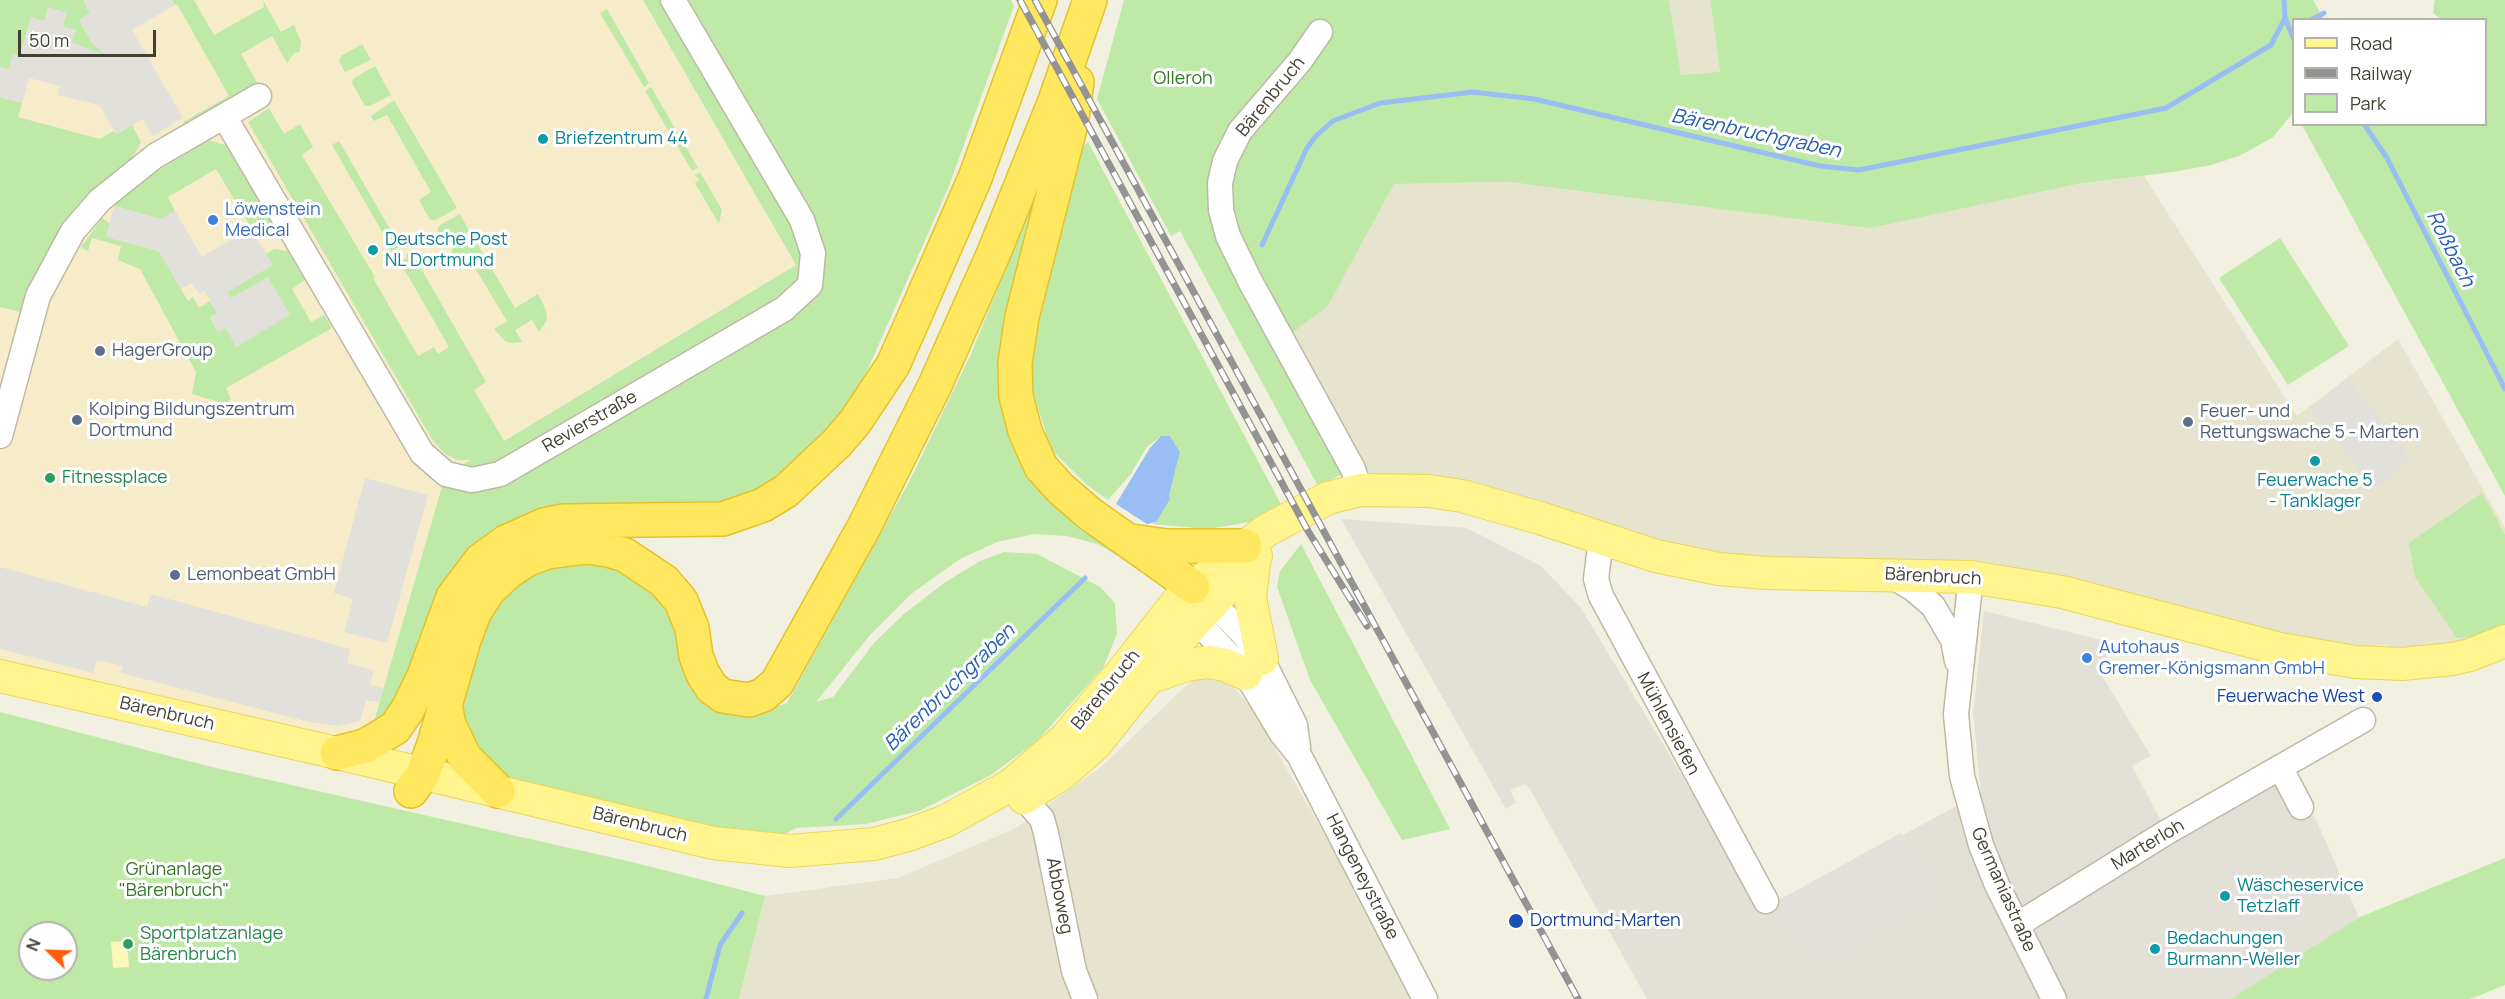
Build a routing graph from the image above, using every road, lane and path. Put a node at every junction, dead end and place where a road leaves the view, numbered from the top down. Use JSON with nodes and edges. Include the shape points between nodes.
{"nodes":[{"id":1,"x":673,"y":0,"type":"edge"},
{"id":2,"x":1040,"y":0,"type":"edge"},
{"id":3,"x":1088,"y":7,"type":"edge"},
{"id":4,"x":1320,"y":32,"type":"dead end"},
{"id":5,"x":259,"y":96,"type":"dead end"},
{"id":6,"x":224,"y":116,"type":"junction"},
{"id":7,"x":0,"y":436,"type":"edge"},
{"id":8,"x":1360,"y":490,"type":"junction"},
{"id":9,"x":1601,"y":538,"type":"junction"},
{"id":10,"x":1130,"y":540,"type":"junction"},
{"id":11,"x":1250,"y":551,"type":"junction"},
{"id":12,"x":1887,"y":574,"type":"junction"},
{"id":13,"x":1971,"y":577,"type":"junction"},
{"id":14,"x":1201,"y":603,"type":"junction"},
{"id":15,"x":2505,"y":641,"type":"edge"},
{"id":16,"x":1254,"y":667,"type":"junction"},
{"id":17,"x":1959,"y":669,"type":"junction"},
{"id":18,"x":0,"y":676,"type":"edge"},
{"id":19,"x":424,"y":676,"type":"junction"},
{"id":20,"x":1151,"y":676,"type":"junction"},
{"id":21,"x":0,"y":696,"type":"edge"},
{"id":22,"x":445,"y":705,"type":"junction"},
{"id":23,"x":2363,"y":720,"type":"dead end"},
{"id":24,"x":337,"y":753,"type":"junction"},
{"id":25,"x":2280,"y":767,"type":"junction"},
{"id":26,"x":413,"y":778,"type":"junction"},
{"id":27,"x":498,"y":791,"type":"junction"},
{"id":28,"x":1024,"y":798,"type":"junction"},
{"id":29,"x":2301,"y":807,"type":"dead end"},
{"id":30,"x":1766,"y":902,"type":"dead end"},
{"id":31,"x":2017,"y":925,"type":"junction"},
{"id":32,"x":1080,"y":997,"type":"edge"},
{"id":33,"x":1425,"y":999,"type":"edge"},
{"id":34,"x":2055,"y":999,"type":"edge"}],
"edges":[{"from":1,"to":6,"type":"street","name":"Revierstraße","via":[[802,220],[813,254],[810,285],[784,309],[500,474],[472,480],[446,474],[422,453]]},
{"from":2,"to":19,"type":"highway","via":[[975,178],[893,364],[855,422],[812,469],[763,505],[723,519],[564,521],[524,532],[481,560],[464,580],[445,616]]},
{"from":3,"to":10,"type":"highway","via":[[1071,124],[1022,317],[1015,363],[1016,396],[1025,431],[1041,467],[1090,514]]},
{"from":3,"to":22,"type":"highway","via":[[1015,200],[935,385],[864,527],[777,683],[749,700],[723,696],[703,674],[692,628],[681,602],[664,581],[625,555],[587,547],[566,548],[526,560],[489,590],[475,611]]},
{"from":4,"to":8,"type":"street","name":"Bärenbruch","via":[[1300,62],[1240,131],[1225,161],[1220,183],[1221,210],[1228,236],[1250,281],[1353,469]]},
{"from":5,"to":6,"type":"street"},
{"from":6,"to":7,"type":"street","via":[[155,156],[100,200],[73,231],[38,296]]},
{"from":8,"to":9,"type":"main road","name":"Bärenbruch","via":[[1430,491],[1462,496]]},
{"from":8,"to":11,"type":"main road","name":"Bärenbruch","via":[[1328,498],[1267,530]]},
{"from":9,"to":12,"type":"main road","name":"Bärenbruch","via":[[1656,556],[1730,570]]},
{"from":9,"to":30,"type":"street","name":"Mühlensiefen","via":[[1596,579],[1601,596]]},
{"from":10,"to":11,"type":"highway"},
{"from":10,"to":14,"type":"highway"},
{"from":11,"to":14,"type":"main road","name":"Bärenbruch"},
{"from":11,"to":16,"type":"main road"},
{"from":12,"to":13,"type":"main road","name":"Bärenbruch"},
{"from":12,"to":17,"type":"street","name":"Germaniastraße","via":[[1933,606],[1953,640]]},
{"from":13,"to":15,"type":"main road","name":"Bärenbruch","via":[[2062,591],[2304,654],[2378,664],[2470,655]]},
{"from":13,"to":17,"type":"street","name":"Germaniastraße"},
{"from":14,"to":16,"type":"street","name":"Hangeneystraße"},
{"from":14,"to":20,"type":"main road","name":"Bärenbruch"},
{"from":14,"to":27,"type":"main road","name":"Bärenbruch","via":[[1155,627],[1095,706],[1037,766],[983,802],[908,835],[825,850],[751,848],[713,843]]},
{"from":16,"to":20,"type":"main road","via":[[1209,662]]},
{"from":16,"to":33,"type":"street","name":"Hangeneystraße","via":[[1282,734],[1299,755]]},
{"from":17,"to":31,"type":"street","name":"Germaniastraße","via":[[1956,714],[1962,776],[1980,845]]},
{"from":18,"to":24,"type":"main road","name":"Bärenbruch"},
{"from":19,"to":24,"type":"highway","via":[[395,728],[364,746]]},
{"from":19,"to":26,"type":"highway"},
{"from":20,"to":28,"type":"main road","name":"Bärenbruch","via":[[1095,745],[1063,773]]},
{"from":21,"to":26,"type":"main road","name":"Bärenbruch"},
{"from":22,"to":26,"type":"highway"},
{"from":22,"to":27,"type":"highway","via":[[449,725],[465,758]]},
{"from":23,"to":25,"type":"street","name":"Marterloh"},
{"from":24,"to":26,"type":"main road","name":"Bärenbruch"},
{"from":25,"to":29,"type":"street"},
{"from":25,"to":31,"type":"street","name":"Marterloh"},
{"from":26,"to":27,"type":"main road","name":"Bärenbruch"},
{"from":26,"to":28,"type":"main road","name":"Bärenbruch","via":[[720,864],[777,869],[826,867],[884,858],[972,826]]},
{"from":28,"to":32,"type":"street","name":"Abboweg","via":[[1042,819],[1046,833]]},
{"from":31,"to":34,"type":"street","name":"Germaniastraße"}]}
